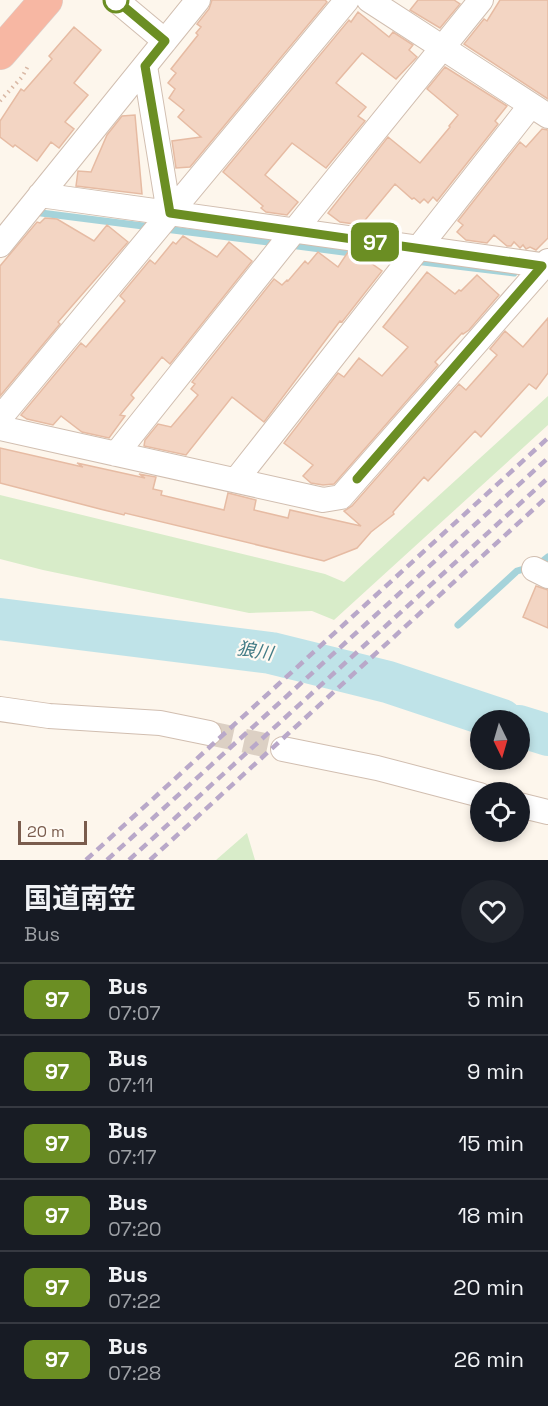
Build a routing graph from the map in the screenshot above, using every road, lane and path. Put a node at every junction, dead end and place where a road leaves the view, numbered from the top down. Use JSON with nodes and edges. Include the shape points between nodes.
{"nodes":[{"id":1,"x":46,"y":0,"type":"edge"},
{"id":2,"x":116,"y":0,"type":"edge"},
{"id":3,"x":198,"y":0,"type":"edge"},
{"id":4,"x":347,"y":0,"type":"edge"},
{"id":5,"x":369,"y":0,"type":"edge"},
{"id":6,"x":481,"y":0,"type":"edge"},
{"id":7,"x":165,"y":41,"type":"junction"},
{"id":8,"x":443,"y":48,"type":"junction"},
{"id":9,"x":0,"y":53,"type":"edge"},
{"id":10,"x":145,"y":66,"type":"junction"},
{"id":11,"x":539,"y":110,"type":"edge"},
{"id":12,"x":40,"y":195,"type":"junction"},
{"id":13,"x":170,"y":213,"type":"junction"},
{"id":14,"x":294,"y":231,"type":"junction"},
{"id":15,"x":0,"y":245,"type":"edge"},
{"id":16,"x":418,"y":248,"type":"junction"},
{"id":17,"x":546,"y":264,"type":"edge"},
{"id":18,"x":0,"y":418,"type":"edge"},
{"id":19,"x":0,"y":428,"type":"edge"},
{"id":20,"x":117,"y":454,"type":"junction"},
{"id":21,"x":236,"y":480,"type":"junction"},
{"id":22,"x":0,"y":709,"type":"edge"},
{"id":23,"x":209,"y":733,"type":"tunnel mouth"},
{"id":24,"x":283,"y":749,"type":"tunnel mouth"},
{"id":25,"x":470,"y":792,"type":"edge"},
{"id":26,"x":530,"y":808,"type":"edge"},
{"id":27,"x":548,"y":812,"type":"edge"}],
"edges":[{"from":1,"to":9,"type":"highway"},
{"from":2,"to":7,"type":"street"},
{"from":3,"to":7,"type":"street"},
{"from":4,"to":13,"type":"street"},
{"from":5,"to":8,"type":"street"},
{"from":6,"to":8,"type":"street"},
{"from":7,"to":10,"type":"street"},
{"from":8,"to":11,"type":"street"},
{"from":8,"to":14,"type":"street"},
{"from":10,"to":12,"type":"street"},
{"from":10,"to":13,"type":"street"},
{"from":11,"to":16,"type":"street"},
{"from":12,"to":13,"type":"street"},
{"from":12,"to":15,"type":"street"},
{"from":13,"to":14,"type":"street"},
{"from":13,"to":18,"type":"street"},
{"from":14,"to":16,"type":"street"},
{"from":14,"to":20,"type":"street"},
{"from":16,"to":17,"type":"street"},
{"from":16,"to":21,"type":"street"},
{"from":17,"to":21,"type":"street","via":[[342,497],[323,500]]},
{"from":19,"to":20,"type":"street"},
{"from":20,"to":21,"type":"street"},
{"from":22,"to":23,"type":"street","via":[[160,723]]},
{"from":24,"to":25,"type":"street"},
{"from":26,"to":27,"type":"street"}]}
